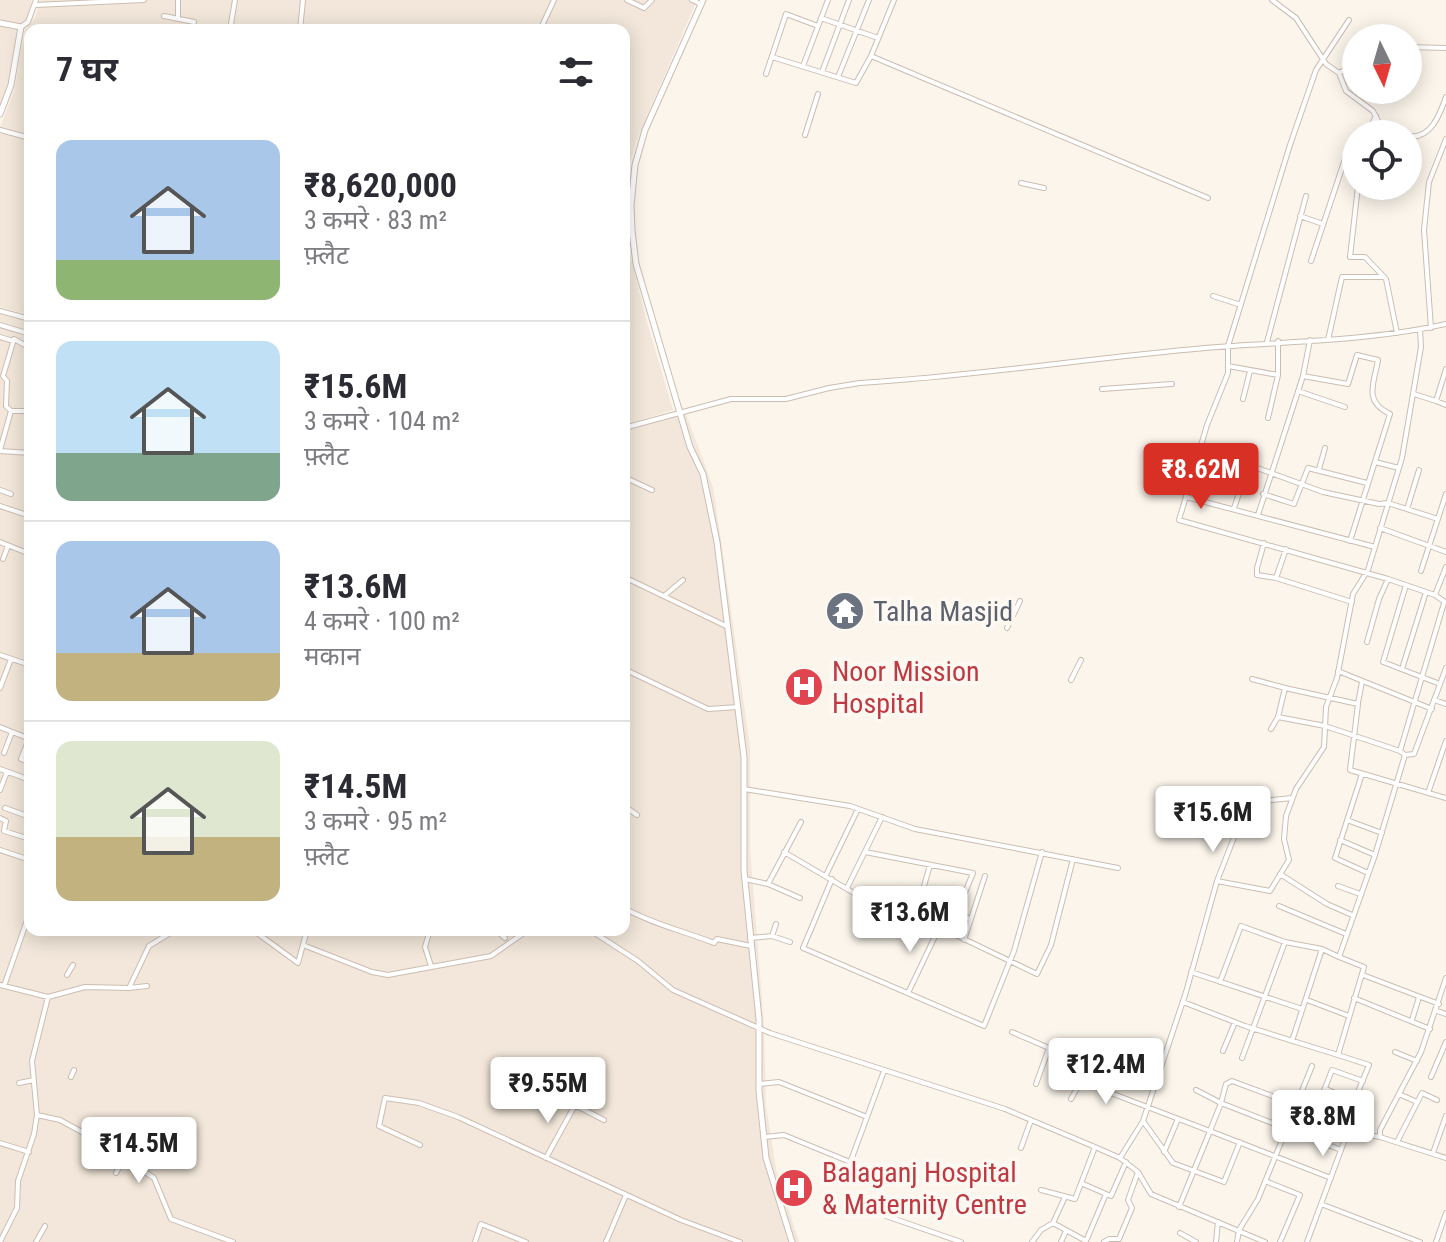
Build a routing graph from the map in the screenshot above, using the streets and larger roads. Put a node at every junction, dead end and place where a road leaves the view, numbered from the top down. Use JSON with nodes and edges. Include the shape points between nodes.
{"nodes":[{"id":1,"x":144,"y":0,"type":"edge"},
{"id":2,"x":178,"y":0,"type":"edge"},
{"id":3,"x":235,"y":0,"type":"edge"},
{"id":4,"x":303,"y":0,"type":"edge"},
{"id":5,"x":554,"y":0,"type":"edge"},
{"id":6,"x":627,"y":0,"type":"edge"},
{"id":7,"x":652,"y":0,"type":"edge"},
{"id":8,"x":692,"y":0,"type":"edge"},
{"id":9,"x":828,"y":0,"type":"edge"},
{"id":10,"x":849,"y":0,"type":"edge"},
{"id":11,"x":859,"y":0,"type":"edge"},
{"id":12,"x":894,"y":0,"type":"edge"},
{"id":13,"x":1272,"y":0,"type":"edge"},
{"id":14,"x":868,"y":1,"type":"edge"},
{"id":15,"x":36,"y":2,"type":"edge"},
{"id":16,"x":702,"y":2,"type":"edge"},
{"id":17,"x":164,"y":16,"type":"dead end"},
{"id":18,"x":178,"y":18,"type":"junction"},
{"id":19,"x":821,"y":18,"type":"junction"},
{"id":20,"x":1349,"y":20,"type":"dead end"},
{"id":21,"x":194,"y":22,"type":"dead end"},
{"id":22,"x":0,"y":23,"type":"edge"},
{"id":23,"x":25,"y":24,"type":"edge"},
{"id":24,"x":231,"y":24,"type":"edge"},
{"id":25,"x":301,"y":24,"type":"edge"},
{"id":26,"x":543,"y":24,"type":"edge"},
{"id":27,"x":840,"y":24,"type":"junction"},
{"id":28,"x":24,"y":25,"type":"edge"},
{"id":29,"x":818,"y":26,"type":"junction"},
{"id":30,"x":21,"y":27,"type":"junction"},
{"id":31,"x":857,"y":31,"type":"junction"},
{"id":32,"x":878,"y":38,"type":"junction"},
{"id":33,"x":1422,"y":47,"type":"edge"},
{"id":34,"x":1446,"y":48,"type":"edge"},
{"id":35,"x":871,"y":56,"type":"junction"},
{"id":36,"x":772,"y":57,"type":"junction"},
{"id":37,"x":1322,"y":58,"type":"junction"},
{"id":38,"x":803,"y":66,"type":"junction"},
{"id":39,"x":1342,"y":71,"type":"edge"},
{"id":40,"x":822,"y":72,"type":"junction"},
{"id":41,"x":1339,"y":73,"type":"junction"},
{"id":42,"x":766,"y":74,"type":"dead end"},
{"id":43,"x":838,"y":77,"type":"junction"},
{"id":44,"x":818,"y":94,"type":"dead end"},
{"id":45,"x":1446,"y":97,"type":"edge"},
{"id":46,"x":0,"y":114,"type":"edge"},
{"id":47,"x":1376,"y":116,"type":"junction"},
{"id":48,"x":1374,"y":120,"type":"edge"},
{"id":49,"x":1378,"y":120,"type":"edge"},
{"id":50,"x":0,"y":130,"type":"edge"},
{"id":51,"x":1422,"y":134,"type":"edge"},
{"id":52,"x":805,"y":135,"type":"dead end"},
{"id":53,"x":24,"y":136,"type":"edge"},
{"id":54,"x":1446,"y":139,"type":"edge"},
{"id":55,"x":1342,"y":168,"type":"edge"},
{"id":56,"x":1021,"y":183,"type":"dead end"},
{"id":57,"x":1044,"y":188,"type":"dead end"},
{"id":58,"x":1306,"y":196,"type":"dead end"},
{"id":59,"x":1208,"y":198,"type":"dead end"},
{"id":60,"x":1356,"y":200,"type":"edge"},
{"id":61,"x":1300,"y":216,"type":"junction"},
{"id":62,"x":1323,"y":224,"type":"junction"},
{"id":63,"x":633,"y":239,"type":"junction"},
{"id":64,"x":630,"y":240,"type":"edge"},
{"id":65,"x":1311,"y":261,"type":"dead end"},
{"id":66,"x":1383,"y":277,"type":"junction"},
{"id":67,"x":1213,"y":296,"type":"dead end"},
{"id":68,"x":1241,"y":305,"type":"junction"},
{"id":69,"x":0,"y":311,"type":"edge"},
{"id":70,"x":24,"y":317,"type":"edge"},
{"id":71,"x":1446,"y":324,"type":"edge"},
{"id":72,"x":0,"y":325,"type":"edge"},
{"id":73,"x":1431,"y":328,"type":"junction"},
{"id":74,"x":1420,"y":330,"type":"junction"},
{"id":75,"x":24,"y":332,"type":"edge"},
{"id":76,"x":1397,"y":333,"type":"junction"},
{"id":77,"x":0,"y":337,"type":"edge"},
{"id":78,"x":1310,"y":340,"type":"junction"},
{"id":79,"x":1328,"y":340,"type":"junction"},
{"id":80,"x":13,"y":341,"type":"junction"},
{"id":81,"x":1278,"y":341,"type":"junction"},
{"id":82,"x":1267,"y":342,"type":"junction"},
{"id":83,"x":24,"y":345,"type":"edge"},
{"id":84,"x":1228,"y":346,"type":"junction"},
{"id":85,"x":1228,"y":366,"type":"junction"},
{"id":86,"x":1446,"y":369,"type":"edge"},
{"id":87,"x":1250,"y":371,"type":"junction"},
{"id":88,"x":1278,"y":375,"type":"junction"},
{"id":89,"x":1303,"y":376,"type":"junction"},
{"id":90,"x":1172,"y":384,"type":"dead end"},
{"id":91,"x":1102,"y":389,"type":"dead end"},
{"id":92,"x":1298,"y":391,"type":"junction"},
{"id":93,"x":1413,"y":393,"type":"junction"},
{"id":94,"x":1243,"y":399,"type":"dead end"},
{"id":95,"x":1436,"y":401,"type":"junction"},
{"id":96,"x":1446,"y":405,"type":"edge"},
{"id":97,"x":1345,"y":407,"type":"dead end"},
{"id":98,"x":11,"y":411,"type":"junction"},
{"id":99,"x":24,"y":411,"type":"edge"},
{"id":100,"x":679,"y":412,"type":"junction"},
{"id":101,"x":1268,"y":418,"type":"dead end"},
{"id":102,"x":630,"y":426,"type":"edge"},
{"id":103,"x":2,"y":427,"type":"edge"},
{"id":104,"x":1325,"y":448,"type":"dead end"},
{"id":105,"x":0,"y":451,"type":"edge"},
{"id":106,"x":24,"y":453,"type":"edge"},
{"id":107,"x":1375,"y":462,"type":"junction"},
{"id":108,"x":1249,"y":465,"type":"junction"},
{"id":109,"x":1399,"y":468,"type":"junction"},
{"id":110,"x":1319,"y":469,"type":"junction"},
{"id":111,"x":1419,"y":470,"type":"dead end"},
{"id":112,"x":1270,"y":473,"type":"junction"},
{"id":113,"x":630,"y":480,"type":"edge"},
{"id":114,"x":1192,"y":480,"type":"junction"},
{"id":115,"x":1367,"y":483,"type":"junction"},
{"id":116,"x":1301,"y":484,"type":"junction"},
{"id":117,"x":0,"y":490,"type":"edge"},
{"id":118,"x":652,"y":490,"type":"dead end"},
{"id":119,"x":11,"y":494,"type":"dead end"},
{"id":120,"x":1263,"y":494,"type":"junction"},
{"id":121,"x":1446,"y":494,"type":"edge"},
{"id":122,"x":1186,"y":497,"type":"junction"},
{"id":123,"x":1361,"y":499,"type":"junction"},
{"id":124,"x":1388,"y":503,"type":"junction"},
{"id":125,"x":0,"y":506,"type":"edge"},
{"id":126,"x":1234,"y":509,"type":"junction"},
{"id":127,"x":1407,"y":509,"type":"junction"},
{"id":128,"x":24,"y":514,"type":"edge"},
{"id":129,"x":1258,"y":515,"type":"junction"},
{"id":130,"x":1438,"y":519,"type":"junction"},
{"id":131,"x":1380,"y":528,"type":"junction"},
{"id":132,"x":1350,"y":541,"type":"junction"},
{"id":133,"x":0,"y":542,"type":"edge"},
{"id":134,"x":1264,"y":543,"type":"junction"},
{"id":135,"x":8,"y":545,"type":"junction"},
{"id":136,"x":1429,"y":546,"type":"junction"},
{"id":137,"x":1375,"y":547,"type":"junction"},
{"id":138,"x":1286,"y":549,"type":"junction"},
{"id":139,"x":24,"y":552,"type":"edge"},
{"id":140,"x":1446,"y":552,"type":"edge"},
{"id":141,"x":3,"y":559,"type":"dead end"},
{"id":142,"x":1446,"y":567,"type":"edge"},
{"id":143,"x":1421,"y":571,"type":"dead end"},
{"id":144,"x":1366,"y":573,"type":"junction"},
{"id":145,"x":1276,"y":578,"type":"junction"},
{"id":146,"x":1388,"y":579,"type":"junction"},
{"id":147,"x":630,"y":580,"type":"edge"},
{"id":148,"x":683,"y":580,"type":"dead end"},
{"id":149,"x":1406,"y":585,"type":"junction"},
{"id":150,"x":1426,"y":592,"type":"junction"},
{"id":151,"x":1435,"y":595,"type":"junction"},
{"id":152,"x":664,"y":596,"type":"junction"},
{"id":153,"x":1020,"y":601,"type":"dead end"},
{"id":154,"x":1352,"y":602,"type":"junction"},
{"id":155,"x":1445,"y":602,"type":"edge"},
{"id":156,"x":726,"y":626,"type":"junction"},
{"id":157,"x":1007,"y":628,"type":"dead end"},
{"id":158,"x":1367,"y":642,"type":"dead end"},
{"id":159,"x":0,"y":655,"type":"edge"},
{"id":160,"x":11,"y":659,"type":"junction"},
{"id":161,"x":1081,"y":660,"type":"dead end"},
{"id":162,"x":24,"y":663,"type":"edge"},
{"id":163,"x":1446,"y":668,"type":"edge"},
{"id":164,"x":1402,"y":669,"type":"junction"},
{"id":165,"x":1338,"y":671,"type":"junction"},
{"id":166,"x":630,"y":672,"type":"edge"},
{"id":167,"x":1422,"y":677,"type":"junction"},
{"id":168,"x":1252,"y":679,"type":"dead end"},
{"id":169,"x":1071,"y":680,"type":"dead end"},
{"id":170,"x":1362,"y":682,"type":"junction"},
{"id":171,"x":1440,"y":684,"type":"junction"},
{"id":172,"x":0,"y":688,"type":"edge"},
{"id":173,"x":1285,"y":688,"type":"junction"},
{"id":174,"x":1329,"y":698,"type":"junction"},
{"id":175,"x":1434,"y":700,"type":"junction"},
{"id":176,"x":1415,"y":701,"type":"junction"},
{"id":177,"x":1358,"y":704,"type":"junction"},
{"id":178,"x":1446,"y":704,"type":"edge"},
{"id":179,"x":738,"y":707,"type":"junction"},
{"id":180,"x":1432,"y":709,"type":"junction"},
{"id":181,"x":1278,"y":717,"type":"junction"},
{"id":182,"x":1325,"y":726,"type":"junction"},
{"id":183,"x":0,"y":728,"type":"edge"},
{"id":184,"x":1271,"y":729,"type":"dead end"},
{"id":185,"x":12,"y":732,"type":"junction"},
{"id":186,"x":1355,"y":736,"type":"junction"},
{"id":187,"x":24,"y":737,"type":"edge"},
{"id":188,"x":1446,"y":741,"type":"edge"},
{"id":189,"x":4,"y":753,"type":"dead end"},
{"id":190,"x":1402,"y":753,"type":"junction"},
{"id":191,"x":0,"y":769,"type":"edge"},
{"id":192,"x":7,"y":772,"type":"junction"},
{"id":193,"x":1362,"y":774,"type":"junction"},
{"id":194,"x":24,"y":778,"type":"edge"},
{"id":195,"x":1397,"y":785,"type":"junction"},
{"id":196,"x":744,"y":789,"type":"junction"},
{"id":197,"x":0,"y":790,"type":"edge"},
{"id":198,"x":1446,"y":790,"type":"edge"},
{"id":199,"x":1428,"y":793,"type":"junction"},
{"id":200,"x":1445,"y":797,"type":"edge"},
{"id":201,"x":1293,"y":798,"type":"junction"},
{"id":202,"x":5,"y":808,"type":"dead end"},
{"id":203,"x":858,"y":809,"type":"junction"},
{"id":204,"x":630,"y":810,"type":"edge"},
{"id":205,"x":24,"y":815,"type":"edge"},
{"id":206,"x":637,"y":815,"type":"dead end"},
{"id":207,"x":882,"y":817,"type":"junction"},
{"id":208,"x":0,"y":818,"type":"edge"},
{"id":209,"x":1347,"y":820,"type":"junction"},
{"id":210,"x":801,"y":822,"type":"dead end"},
{"id":211,"x":1382,"y":833,"type":"junction"},
{"id":212,"x":24,"y":837,"type":"edge"},
{"id":213,"x":1340,"y":840,"type":"junction"},
{"id":214,"x":0,"y":850,"type":"edge"},
{"id":215,"x":784,"y":852,"type":"junction"},
{"id":216,"x":865,"y":852,"type":"junction"},
{"id":217,"x":1042,"y":852,"type":"junction"},
{"id":218,"x":1375,"y":855,"type":"junction"},
{"id":219,"x":24,"y":858,"type":"edge"},
{"id":220,"x":1073,"y":859,"type":"junction"},
{"id":221,"x":930,"y":865,"type":"junction"},
{"id":222,"x":1118,"y":868,"type":"dead end"},
{"id":223,"x":1368,"y":873,"type":"junction"},
{"id":224,"x":1280,"y":874,"type":"junction"},
{"id":225,"x":826,"y":875,"type":"junction"},
{"id":226,"x":985,"y":876,"type":"dead end"},
{"id":227,"x":745,"y":879,"type":"junction"},
{"id":228,"x":832,"y":879,"type":"junction"},
{"id":229,"x":1217,"y":881,"type":"junction"},
{"id":230,"x":768,"y":884,"type":"junction"},
{"id":231,"x":1338,"y":886,"type":"dead end"},
{"id":232,"x":847,"y":888,"type":"junction"},
{"id":233,"x":904,"y":889,"type":"dead end"},
{"id":234,"x":1360,"y":894,"type":"junction"},
{"id":235,"x":800,"y":898,"type":"dead end"},
{"id":236,"x":1279,"y":906,"type":"dead end"},
{"id":237,"x":630,"y":911,"type":"edge"},
{"id":238,"x":957,"y":912,"type":"junction"},
{"id":239,"x":890,"y":914,"type":"junction"},
{"id":240,"x":1352,"y":915,"type":"junction"},
{"id":241,"x":971,"y":919,"type":"junction"},
{"id":242,"x":914,"y":921,"type":"junction"},
{"id":243,"x":776,"y":924,"type":"dead end"},
{"id":244,"x":931,"y":926,"type":"junction"},
{"id":245,"x":24,"y":928,"type":"edge"},
{"id":246,"x":939,"y":928,"type":"junction"},
{"id":247,"x":1346,"y":934,"type":"junction"},
{"id":248,"x":165,"y":936,"type":"edge"},
{"id":249,"x":261,"y":936,"type":"edge"},
{"id":250,"x":305,"y":936,"type":"edge"},
{"id":251,"x":428,"y":936,"type":"edge"},
{"id":252,"x":503,"y":936,"type":"edge"},
{"id":253,"x":519,"y":936,"type":"edge"},
{"id":254,"x":599,"y":936,"type":"edge"},
{"id":255,"x":772,"y":936,"type":"junction"},
{"id":256,"x":505,"y":938,"type":"dead end"},
{"id":257,"x":750,"y":938,"type":"junction"},
{"id":258,"x":964,"y":940,"type":"junction"},
{"id":259,"x":790,"y":942,"type":"dead end"},
{"id":260,"x":1285,"y":942,"type":"junction"},
{"id":261,"x":303,"y":945,"type":"junction"},
{"id":262,"x":751,"y":946,"type":"junction"},
{"id":263,"x":1322,"y":949,"type":"junction"},
{"id":264,"x":1339,"y":957,"type":"junction"},
{"id":265,"x":1010,"y":961,"type":"junction"},
{"id":266,"x":73,"y":965,"type":"dead end"},
{"id":267,"x":431,"y":966,"type":"junction"},
{"id":268,"x":1191,"y":972,"type":"junction"},
{"id":269,"x":67,"y":975,"type":"dead end"},
{"id":270,"x":1362,"y":975,"type":"junction"},
{"id":271,"x":1446,"y":978,"type":"edge"},
{"id":272,"x":1220,"y":982,"type":"junction"},
{"id":273,"x":2,"y":986,"type":"edge"},
{"id":274,"x":147,"y":986,"type":"dead end"},
{"id":275,"x":129,"y":988,"type":"junction"},
{"id":276,"x":908,"y":993,"type":"junction"},
{"id":277,"x":48,"y":997,"type":"junction"},
{"id":278,"x":1265,"y":997,"type":"junction"},
{"id":279,"x":1419,"y":997,"type":"junction"},
{"id":280,"x":1354,"y":998,"type":"junction"},
{"id":281,"x":1307,"y":1000,"type":"junction"},
{"id":282,"x":1183,"y":1002,"type":"junction"},
{"id":283,"x":1439,"y":1004,"type":"junction"},
{"id":284,"x":1302,"y":1009,"type":"junction"},
{"id":285,"x":1437,"y":1011,"type":"junction"},
{"id":286,"x":1446,"y":1014,"type":"edge"},
{"id":287,"x":1349,"y":1016,"type":"junction"},
{"id":288,"x":1412,"y":1020,"type":"junction"},
{"id":289,"x":1235,"y":1022,"type":"junction"},
{"id":290,"x":759,"y":1026,"type":"junction"},
{"id":291,"x":1253,"y":1029,"type":"junction"},
{"id":292,"x":1430,"y":1029,"type":"junction"},
{"id":293,"x":1012,"y":1032,"type":"dead end"},
{"id":294,"x":1292,"y":1042,"type":"junction"},
{"id":295,"x":1446,"y":1042,"type":"edge"},
{"id":296,"x":1223,"y":1051,"type":"dead end"},
{"id":297,"x":1395,"y":1052,"type":"dead end"},
{"id":298,"x":1338,"y":1055,"type":"junction"},
{"id":299,"x":1242,"y":1058,"type":"dead end"},
{"id":300,"x":1417,"y":1061,"type":"junction"},
{"id":301,"x":1312,"y":1066,"type":"dead end"},
{"id":302,"x":74,"y":1070,"type":"dead end"},
{"id":303,"x":884,"y":1071,"type":"junction"},
{"id":304,"x":71,"y":1077,"type":"dead end"},
{"id":305,"x":1431,"y":1077,"type":"dead end"},
{"id":306,"x":34,"y":1080,"type":"junction"},
{"id":307,"x":1363,"y":1081,"type":"junction"},
{"id":308,"x":19,"y":1083,"type":"dead end"},
{"id":309,"x":759,"y":1084,"type":"junction"},
{"id":310,"x":1036,"y":1084,"type":"dead end"},
{"id":311,"x":1326,"y":1089,"type":"junction"},
{"id":312,"x":1196,"y":1090,"type":"dead end"},
{"id":313,"x":1399,"y":1094,"type":"junction"},
{"id":314,"x":1071,"y":1099,"type":"dead end"},
{"id":315,"x":1437,"y":1100,"type":"dead end"},
{"id":316,"x":1417,"y":1102,"type":"junction"},
{"id":317,"x":1221,"y":1103,"type":"junction"},
{"id":318,"x":1295,"y":1104,"type":"junction"},
{"id":319,"x":1148,"y":1107,"type":"junction"},
{"id":320,"x":1316,"y":1111,"type":"junction"},
{"id":321,"x":37,"y":1115,"type":"junction"},
{"id":322,"x":1446,"y":1116,"type":"edge"},
{"id":323,"x":867,"y":1117,"type":"junction"},
{"id":324,"x":1178,"y":1119,"type":"junction"},
{"id":325,"x":604,"y":1120,"type":"dead end"},
{"id":326,"x":1031,"y":1120,"type":"junction"},
{"id":327,"x":1143,"y":1121,"type":"junction"},
{"id":328,"x":1285,"y":1128,"type":"junction"},
{"id":329,"x":1210,"y":1131,"type":"junction"},
{"id":330,"x":1348,"y":1131,"type":"junction"},
{"id":331,"x":764,"y":1137,"type":"junction"},
{"id":332,"x":1380,"y":1137,"type":"junction"},
{"id":333,"x":1240,"y":1142,"type":"junction"},
{"id":334,"x":1397,"y":1142,"type":"junction"},
{"id":335,"x":0,"y":1143,"type":"edge"},
{"id":336,"x":420,"y":1145,"type":"dead end"},
{"id":337,"x":1095,"y":1147,"type":"junction"},
{"id":338,"x":1021,"y":1148,"type":"dead end"},
{"id":339,"x":1341,"y":1150,"type":"junction"},
{"id":340,"x":29,"y":1152,"type":"junction"},
{"id":341,"x":1164,"y":1152,"type":"junction"},
{"id":342,"x":1433,"y":1153,"type":"junction"},
{"id":343,"x":1274,"y":1155,"type":"junction"},
{"id":344,"x":124,"y":1158,"type":"junction"},
{"id":345,"x":546,"y":1158,"type":"junction"},
{"id":346,"x":1120,"y":1158,"type":"junction"},
{"id":347,"x":1446,"y":1158,"type":"edge"},
{"id":348,"x":850,"y":1162,"type":"junction"},
{"id":349,"x":1126,"y":1162,"type":"junction"},
{"id":350,"x":1138,"y":1172,"type":"junction"},
{"id":351,"x":1193,"y":1172,"type":"junction"},
{"id":352,"x":116,"y":1173,"type":"dead end"},
{"id":353,"x":1331,"y":1178,"type":"junction"},
{"id":354,"x":1265,"y":1181,"type":"junction"},
{"id":355,"x":843,"y":1182,"type":"dead end"},
{"id":356,"x":1081,"y":1183,"type":"junction"},
{"id":357,"x":1041,"y":1190,"type":"dead end"},
{"id":358,"x":1106,"y":1194,"type":"junction"},
{"id":359,"x":626,"y":1195,"type":"junction"},
{"id":360,"x":1065,"y":1196,"type":"junction"},
{"id":361,"x":1321,"y":1204,"type":"junction"},
{"id":362,"x":1179,"y":1207,"type":"junction"},
{"id":363,"x":1446,"y":1213,"type":"edge"},
{"id":364,"x":886,"y":1216,"type":"dead end"},
{"id":365,"x":1218,"y":1222,"type":"junction"},
{"id":366,"x":1053,"y":1223,"type":"junction"},
{"id":367,"x":45,"y":1226,"type":"dead end"},
{"id":368,"x":1239,"y":1230,"type":"junction"},
{"id":369,"x":1066,"y":1231,"type":"junction"},
{"id":370,"x":1180,"y":1233,"type":"dead end"},
{"id":371,"x":1263,"y":1241,"type":"edge"},
{"id":372,"x":0,"y":1242,"type":"edge"},
{"id":373,"x":36,"y":1242,"type":"edge"},
{"id":374,"x":233,"y":1242,"type":"edge"},
{"id":375,"x":475,"y":1242,"type":"edge"},
{"id":376,"x":526,"y":1242,"type":"edge"},
{"id":377,"x":606,"y":1242,"type":"edge"},
{"id":378,"x":740,"y":1242,"type":"edge"},
{"id":379,"x":792,"y":1242,"type":"edge"},
{"id":380,"x":961,"y":1242,"type":"edge"},
{"id":381,"x":1032,"y":1242,"type":"edge"},
{"id":382,"x":1061,"y":1242,"type":"edge"},
{"id":383,"x":1087,"y":1242,"type":"edge"},
{"id":384,"x":1104,"y":1242,"type":"edge"},
{"id":385,"x":1196,"y":1242,"type":"edge"},
{"id":386,"x":1216,"y":1242,"type":"edge"},
{"id":387,"x":1237,"y":1242,"type":"edge"},
{"id":388,"x":1280,"y":1242,"type":"edge"},
{"id":389,"x":1307,"y":1242,"type":"edge"},
{"id":390,"x":1420,"y":1242,"type":"edge"},
{"id":391,"x":1436,"y":1242,"type":"edge"}],
"edges":[{"from":1,"to":15,"type":"street"},
{"from":2,"to":18,"type":"street"},
{"from":3,"to":24,"type":"street"},
{"from":4,"to":25,"type":"street"},
{"from":5,"to":26,"type":"street"},
{"from":6,"to":7,"type":"street","via":[[644,8]]},
{"from":8,"to":16,"type":"street"},
{"from":9,"to":19,"type":"street"},
{"from":10,"to":27,"type":"street"},
{"from":11,"to":14,"type":"street"},
{"from":12,"to":32,"type":"street"},
{"from":13,"to":37,"type":"street","via":[[1296,18]]},
{"from":14,"to":31,"type":"street"},
{"from":15,"to":23,"type":"street"},
{"from":16,"to":63,"type":"street","via":[[645,130],[631,200]]},
{"from":17,"to":18,"type":"street"},
{"from":18,"to":21,"type":"street"},
{"from":19,"to":27,"type":"street"},
{"from":19,"to":29,"type":"street"},
{"from":20,"to":37,"type":"street"},
{"from":22,"to":30,"type":"street"},
{"from":27,"to":31,"type":"street"},
{"from":27,"to":40,"type":"street"},
{"from":28,"to":30,"type":"street"},
{"from":29,"to":36,"type":"street","via":[[786,14]]},
{"from":29,"to":38,"type":"street"},
{"from":30,"to":46,"type":"street"},
{"from":31,"to":32,"type":"street"},
{"from":31,"to":43,"type":"street"},
{"from":32,"to":35,"type":"street"},
{"from":33,"to":34,"type":"street"},
{"from":35,"to":43,"type":"street","via":[[856,83]]},
{"from":35,"to":59,"type":"street"},
{"from":36,"to":38,"type":"street"},
{"from":36,"to":42,"type":"street"},
{"from":37,"to":41,"type":"street"},
{"from":37,"to":68,"type":"street"},
{"from":38,"to":40,"type":"street"},
{"from":39,"to":41,"type":"street"},
{"from":40,"to":43,"type":"street"},
{"from":41,"to":47,"type":"street","via":[[1346,91]]},
{"from":44,"to":52,"type":"street"},
{"from":45,"to":51,"type":"street","via":[[1438,119]]},
{"from":47,"to":48,"type":"street"},
{"from":47,"to":49,"type":"street"},
{"from":50,"to":53,"type":"street"},
{"from":54,"to":73,"type":"street","via":[[1429,182],[1424,230]]},
{"from":55,"to":62,"type":"street"},
{"from":56,"to":57,"type":"street"},
{"from":58,"to":61,"type":"street"},
{"from":60,"to":66,"type":"street","via":[[1350,257],[1365,257]]},
{"from":61,"to":62,"type":"street"},
{"from":61,"to":82,"type":"street"},
{"from":62,"to":65,"type":"street"},
{"from":63,"to":64,"type":"street"},
{"from":63,"to":100,"type":"street"},
{"from":66,"to":76,"type":"street"},
{"from":66,"to":79,"type":"street","via":[[1342,277]]},
{"from":67,"to":68,"type":"street"},
{"from":68,"to":84,"type":"street"},
{"from":69,"to":70,"type":"street"},
{"from":71,"to":73,"type":"street"},
{"from":72,"to":75,"type":"street"},
{"from":73,"to":74,"type":"street"},
{"from":74,"to":76,"type":"street"},
{"from":74,"to":93,"type":"street"},
{"from":76,"to":79,"type":"street"},
{"from":77,"to":80,"type":"street"},
{"from":78,"to":79,"type":"street"},
{"from":78,"to":81,"type":"street"},
{"from":78,"to":89,"type":"street"},
{"from":80,"to":83,"type":"street"},
{"from":80,"to":98,"type":"street","via":[[3,376]]},
{"from":81,"to":82,"type":"street"},
{"from":81,"to":88,"type":"street"},
{"from":82,"to":84,"type":"street"},
{"from":84,"to":85,"type":"street"},
{"from":84,"to":100,"type":"street","via":[[860,383],[786,399],[731,399]]},
{"from":85,"to":87,"type":"street"},
{"from":85,"to":114,"type":"street"},
{"from":86,"to":95,"type":"street"},
{"from":87,"to":88,"type":"street"},
{"from":87,"to":94,"type":"street"},
{"from":88,"to":101,"type":"street"},
{"from":89,"to":92,"type":"street"},
{"from":89,"to":107,"type":"street","via":[[1348,384],[1357,355],[1378,360],[1372,395],[1378,408],[1390,414]]},
{"from":90,"to":91,"type":"street"},
{"from":92,"to":97,"type":"street"},
{"from":92,"to":112,"type":"street"},
{"from":93,"to":95,"type":"street"},
{"from":93,"to":109,"type":"street"},
{"from":95,"to":96,"type":"street"},
{"from":98,"to":99,"type":"street"},
{"from":98,"to":103,"type":"street"},
{"from":100,"to":102,"type":"street"},
{"from":100,"to":156,"type":"street","via":[[710,502]]},
{"from":103,"to":105,"type":"street"},
{"from":104,"to":110,"type":"street"},
{"from":105,"to":106,"type":"street"},
{"from":107,"to":109,"type":"street"},
{"from":107,"to":115,"type":"street"},
{"from":108,"to":112,"type":"street"},
{"from":108,"to":114,"type":"street","via":[[1227,461],[1216,487]]},
{"from":108,"to":126,"type":"street"},
{"from":109,"to":124,"type":"street"},
{"from":110,"to":115,"type":"street"},
{"from":110,"to":116,"type":"street","via":[[1308,468]]},
{"from":111,"to":127,"type":"street"},
{"from":112,"to":116,"type":"street"},
{"from":112,"to":120,"type":"street"},
{"from":113,"to":118,"type":"street"},
{"from":114,"to":122,"type":"street"},
{"from":115,"to":123,"type":"street"},
{"from":116,"to":120,"type":"street","via":[[1294,504]]},
{"from":116,"to":123,"type":"street"},
{"from":117,"to":119,"type":"street"},
{"from":120,"to":129,"type":"street"},
{"from":121,"to":130,"type":"street"},
{"from":122,"to":126,"type":"street"},
{"from":122,"to":134,"type":"street","via":[[1179,520]]},
{"from":123,"to":124,"type":"street"},
{"from":123,"to":132,"type":"street"},
{"from":124,"to":127,"type":"street"},
{"from":124,"to":131,"type":"street"},
{"from":125,"to":128,"type":"street"},
{"from":126,"to":129,"type":"street"},
{"from":127,"to":130,"type":"street"},
{"from":129,"to":132,"type":"street"},
{"from":130,"to":136,"type":"street"},
{"from":131,"to":136,"type":"street"},
{"from":131,"to":137,"type":"street"},
{"from":132,"to":137,"type":"street"},
{"from":133,"to":135,"type":"street"},
{"from":134,"to":138,"type":"street"},
{"from":134,"to":145,"type":"street","via":[[1256,573]]},
{"from":135,"to":139,"type":"street"},
{"from":135,"to":141,"type":"street"},
{"from":136,"to":140,"type":"street"},
{"from":136,"to":143,"type":"street"},
{"from":137,"to":144,"type":"street"},
{"from":138,"to":144,"type":"street"},
{"from":138,"to":145,"type":"street"},
{"from":142,"to":151,"type":"street"},
{"from":144,"to":146,"type":"street"},
{"from":144,"to":154,"type":"street"},
{"from":145,"to":154,"type":"street"},
{"from":146,"to":149,"type":"street"},
{"from":146,"to":158,"type":"street"},
{"from":147,"to":152,"type":"street"},
{"from":148,"to":152,"type":"street"},
{"from":149,"to":150,"type":"street"},
{"from":149,"to":164,"type":"street","via":[[1383,662]]},
{"from":150,"to":151,"type":"street"},
{"from":150,"to":164,"type":"street"},
{"from":151,"to":155,"type":"street"},
{"from":152,"to":156,"type":"street"},
{"from":153,"to":157,"type":"street"},
{"from":154,"to":165,"type":"street"},
{"from":155,"to":167,"type":"street"},
{"from":156,"to":179,"type":"street"},
{"from":159,"to":160,"type":"street"},
{"from":160,"to":162,"type":"street"},
{"from":160,"to":172,"type":"street"},
{"from":161,"to":169,"type":"street"},
{"from":163,"to":171,"type":"street"},
{"from":164,"to":167,"type":"street"},
{"from":165,"to":170,"type":"street"},
{"from":165,"to":174,"type":"street"},
{"from":166,"to":179,"type":"street","via":[[708,709]]},
{"from":167,"to":171,"type":"street"},
{"from":167,"to":176,"type":"street"},
{"from":168,"to":173,"type":"street"},
{"from":170,"to":176,"type":"street"},
{"from":170,"to":177,"type":"street"},
{"from":171,"to":175,"type":"street"},
{"from":173,"to":174,"type":"street"},
{"from":173,"to":181,"type":"street"},
{"from":174,"to":177,"type":"street"},
{"from":174,"to":182,"type":"street"},
{"from":175,"to":178,"type":"street"},
{"from":175,"to":180,"type":"street"},
{"from":176,"to":180,"type":"street"},
{"from":176,"to":190,"type":"street"},
{"from":177,"to":186,"type":"street"},
{"from":179,"to":196,"type":"street"},
{"from":180,"to":190,"type":"street","via":[[1414,754]]},
{"from":181,"to":182,"type":"street"},
{"from":181,"to":184,"type":"street"},
{"from":182,"to":186,"type":"street"},
{"from":182,"to":201,"type":"street","via":[[1324,747]]},
{"from":183,"to":185,"type":"street"},
{"from":185,"to":187,"type":"street"},
{"from":185,"to":189,"type":"street"},
{"from":186,"to":190,"type":"street"},
{"from":186,"to":193,"type":"street","via":[[1350,770]]},
{"from":188,"to":199,"type":"street"},
{"from":190,"to":195,"type":"street"},
{"from":191,"to":192,"type":"street"},
{"from":192,"to":194,"type":"street"},
{"from":192,"to":197,"type":"street"},
{"from":193,"to":195,"type":"street"},
{"from":193,"to":209,"type":"street"},
{"from":195,"to":199,"type":"street"},
{"from":195,"to":211,"type":"street"},
{"from":196,"to":203,"type":"street"},
{"from":196,"to":227,"type":"street"},
{"from":198,"to":200,"type":"street"},
{"from":199,"to":200,"type":"street"},
{"from":201,"to":224,"type":"street","via":[[1284,839],[1289,860]]},
{"from":201,"to":229,"type":"street","via":[[1251,802]]},
{"from":202,"to":205,"type":"street"},
{"from":203,"to":207,"type":"street"},
{"from":203,"to":225,"type":"street"},
{"from":204,"to":206,"type":"street"},
{"from":207,"to":216,"type":"street"},
{"from":207,"to":217,"type":"street","via":[[915,829]]},
{"from":208,"to":212,"type":"street","via":[[6,821],[4,831]]},
{"from":209,"to":211,"type":"street"},
{"from":209,"to":213,"type":"street"},
{"from":210,"to":215,"type":"street"},
{"from":211,"to":218,"type":"street"},
{"from":213,"to":218,"type":"street"},
{"from":213,"to":223,"type":"street","via":[[1335,858]]},
{"from":214,"to":219,"type":"street"},
{"from":215,"to":225,"type":"street"},
{"from":215,"to":230,"type":"street"},
{"from":216,"to":221,"type":"street"},
{"from":216,"to":232,"type":"street"},
{"from":217,"to":220,"type":"street"},
{"from":217,"to":265,"type":"street"},
{"from":218,"to":223,"type":"street"},
{"from":220,"to":222,"type":"street"},
{"from":220,"to":265,"type":"street","via":[[1051,945],[1037,974]]},
{"from":221,"to":238,"type":"street","via":[[973,873]]},
{"from":221,"to":242,"type":"street"},
{"from":223,"to":234,"type":"street"},
{"from":224,"to":229,"type":"street","via":[[1270,891]]},
{"from":224,"to":240,"type":"street"},
{"from":225,"to":228,"type":"street"},
{"from":226,"to":241,"type":"street"},
{"from":227,"to":230,"type":"street"},
{"from":227,"to":257,"type":"street"},
{"from":228,"to":232,"type":"street"},
{"from":228,"to":276,"type":"street","via":[[803,948]]},
{"from":229,"to":268,"type":"street"},
{"from":230,"to":235,"type":"street"},
{"from":231,"to":234,"type":"street"},
{"from":232,"to":239,"type":"street"},
{"from":233,"to":239,"type":"street"},
{"from":234,"to":240,"type":"street"},
{"from":236,"to":247,"type":"street"},
{"from":237,"to":262,"type":"street","via":[[714,943],[717,939]]},
{"from":238,"to":241,"type":"street"},
{"from":238,"to":244,"type":"street","via":[[938,904]]},
{"from":239,"to":242,"type":"street"},
{"from":240,"to":247,"type":"street"},
{"from":241,"to":258,"type":"street"},
{"from":242,"to":244,"type":"street"},
{"from":243,"to":255,"type":"street"},
{"from":244,"to":246,"type":"street"},
{"from":245,"to":273,"type":"street"},
{"from":246,"to":258,"type":"street"},
{"from":246,"to":276,"type":"street"},
{"from":247,"to":264,"type":"street"},
{"from":248,"to":275,"type":"street","via":[[149,946]]},
{"from":249,"to":261,"type":"street","via":[[298,963]]},
{"from":250,"to":261,"type":"street"},
{"from":251,"to":267,"type":"street","via":[[425,947]]},
{"from":252,"to":256,"type":"street"},
{"from":253,"to":267,"type":"street","via":[[491,956]]},
{"from":254,"to":290,"type":"street","via":[[673,990]]},
{"from":255,"to":257,"type":"street"},
{"from":255,"to":259,"type":"street"},
{"from":257,"to":262,"type":"street"},
{"from":258,"to":265,"type":"street"},
{"from":260,"to":263,"type":"street"},
{"from":260,"to":272,"type":"street","via":[[1241,926]]},
{"from":260,"to":278,"type":"street"},
{"from":261,"to":267,"type":"street","via":[[388,975]]},
{"from":262,"to":290,"type":"street"},
{"from":263,"to":264,"type":"street"},
{"from":263,"to":281,"type":"street"},
{"from":264,"to":270,"type":"street","via":[[1364,967]]},
{"from":265,"to":276,"type":"street","via":[[984,1026]]},
{"from":266,"to":269,"type":"street"},
{"from":268,"to":272,"type":"street"},
{"from":268,"to":282,"type":"street"},
{"from":270,"to":279,"type":"street"},
{"from":270,"to":280,"type":"street"},
{"from":271,"to":283,"type":"street"},
{"from":272,"to":278,"type":"street"},
{"from":273,"to":277,"type":"street"},
{"from":274,"to":275,"type":"street"},
{"from":275,"to":277,"type":"street","via":[[85,987]]},
{"from":277,"to":306,"type":"street","via":[[32,1061]]},
{"from":278,"to":284,"type":"street"},
{"from":278,"to":291,"type":"street"},
{"from":279,"to":283,"type":"street"},
{"from":279,"to":288,"type":"street"},
{"from":280,"to":287,"type":"street"},
{"from":280,"to":288,"type":"street"},
{"from":281,"to":284,"type":"street"},
{"from":281,"to":287,"type":"street"},
{"from":282,"to":289,"type":"street"},
{"from":282,"to":319,"type":"street"},
{"from":283,"to":285,"type":"street"},
{"from":284,"to":294,"type":"street"},
{"from":285,"to":286,"type":"street"},
{"from":285,"to":292,"type":"street"},
{"from":287,"to":298,"type":"street"},
{"from":288,"to":292,"type":"street"},
{"from":289,"to":291,"type":"street"},
{"from":289,"to":296,"type":"street"},
{"from":290,"to":303,"type":"street"},
{"from":290,"to":309,"type":"street"},
{"from":291,"to":294,"type":"street"},
{"from":291,"to":299,"type":"street"},
{"from":292,"to":300,"type":"street"},
{"from":293,"to":310,"type":"street","via":[[1049,1048]]},
{"from":294,"to":298,"type":"street"},
{"from":295,"to":305,"type":"street"},
{"from":297,"to":300,"type":"street"},
{"from":298,"to":307,"type":"street","via":[[1369,1065]]},
{"from":300,"to":313,"type":"street"},
{"from":301,"to":318,"type":"street"},
{"from":302,"to":304,"type":"street"},
{"from":303,"to":323,"type":"street"},
{"from":303,"to":326,"type":"street"},
{"from":306,"to":308,"type":"street"},
{"from":306,"to":321,"type":"street"},
{"from":307,"to":311,"type":"street","via":[[1355,1099]]},
{"from":307,"to":311,"type":"street","via":[[1332,1070]]},
{"from":309,"to":323,"type":"street","via":[[779,1082]]},
{"from":309,"to":331,"type":"street"},
{"from":311,"to":320,"type":"street"},
{"from":312,"to":317,"type":"street"},
{"from":313,"to":316,"type":"street"},
{"from":313,"to":332,"type":"street"},
{"from":314,"to":319,"type":"street","via":[[1080,1083]]},
{"from":315,"to":316,"type":"street","via":[[1422,1093]]},
{"from":316,"to":334,"type":"street"},
{"from":317,"to":318,"type":"street","via":[[1226,1084],[1232,1081]]},
{"from":317,"to":328,"type":"street"},
{"from":317,"to":329,"type":"street"},
{"from":318,"to":320,"type":"street"},
{"from":318,"to":328,"type":"street"},
{"from":319,"to":324,"type":"street"},
{"from":319,"to":327,"type":"street"},
{"from":320,"to":330,"type":"street","via":[[1347,1125]]},
{"from":321,"to":340,"type":"street"},
{"from":321,"to":344,"type":"street","via":[[60,1120]]},
{"from":322,"to":342,"type":"street"},
{"from":323,"to":348,"type":"street"},
{"from":324,"to":329,"type":"street"},
{"from":324,"to":341,"type":"street"},
{"from":325,"to":345,"type":"street","via":[[575,1105]]},
{"from":326,"to":337,"type":"street"},
{"from":326,"to":338,"type":"street"},
{"from":327,"to":341,"type":"street"},
{"from":327,"to":346,"type":"street"},
{"from":328,"to":339,"type":"street"},
{"from":328,"to":343,"type":"street"},
{"from":329,"to":333,"type":"street"},
{"from":329,"to":351,"type":"street"},
{"from":330,"to":332,"type":"street"},
{"from":330,"to":339,"type":"street"},
{"from":331,"to":348,"type":"street","via":[[784,1135]]},
{"from":331,"to":379,"type":"street"},
{"from":332,"to":334,"type":"street"},
{"from":333,"to":343,"type":"street"},
{"from":333,"to":351,"type":"street","via":[[1224,1182]]},
{"from":334,"to":342,"type":"street"},
{"from":335,"to":340,"type":"street"},
{"from":336,"to":345,"type":"street","via":[[379,1126],[385,1098],[458,1117]]},
{"from":337,"to":346,"type":"street"},
{"from":337,"to":356,"type":"street"},
{"from":339,"to":353,"type":"street"},
{"from":340,"to":372,"type":"street","via":[[18,1181],[17,1208]]},
{"from":341,"to":351,"type":"street"},
{"from":342,"to":347,"type":"street"},
{"from":343,"to":353,"type":"street"},
{"from":343,"to":354,"type":"street"},
{"from":344,"to":352,"type":"street"},
{"from":344,"to":374,"type":"street","via":[[154,1178],[171,1219]]},
{"from":345,"to":359,"type":"street"},
{"from":346,"to":349,"type":"street"},
{"from":348,"to":355,"type":"street"},
{"from":349,"to":350,"type":"street"},
{"from":349,"to":358,"type":"street","via":[[1111,1196]]},
{"from":350,"to":362,"type":"street","via":[[1151,1194]]},
{"from":350,"to":384,"type":"street","via":[[1128,1200],[1132,1208],[1119,1239]]},
{"from":351,"to":362,"type":"street"},
{"from":353,"to":361,"type":"street"},
{"from":354,"to":368,"type":"street"},
{"from":354,"to":388,"type":"street","via":[[1300,1195]]},
{"from":356,"to":358,"type":"street"},
{"from":356,"to":360,"type":"street","via":[[1075,1199]]},
{"from":357,"to":360,"type":"street"},
{"from":358,"to":383,"type":"street"},
{"from":359,"to":377,"type":"street"},
{"from":359,"to":378,"type":"street"},
{"from":360,"to":366,"type":"street"},
{"from":361,"to":389,"type":"street"},
{"from":361,"to":390,"type":"street"},
{"from":362,"to":365,"type":"street"},
{"from":363,"to":391,"type":"street"},
{"from":364,"to":380,"type":"street"},
{"from":365,"to":368,"type":"street"},
{"from":365,"to":386,"type":"street"},
{"from":366,"to":369,"type":"street"},
{"from":366,"to":381,"type":"street"},
{"from":367,"to":373,"type":"street"},
{"from":368,"to":371,"type":"street"},
{"from":368,"to":387,"type":"street"},
{"from":369,"to":382,"type":"street"},
{"from":369,"to":383,"type":"street"},
{"from":370,"to":385,"type":"street"},
{"from":375,"to":376,"type":"street","via":[[481,1224]]}]}
